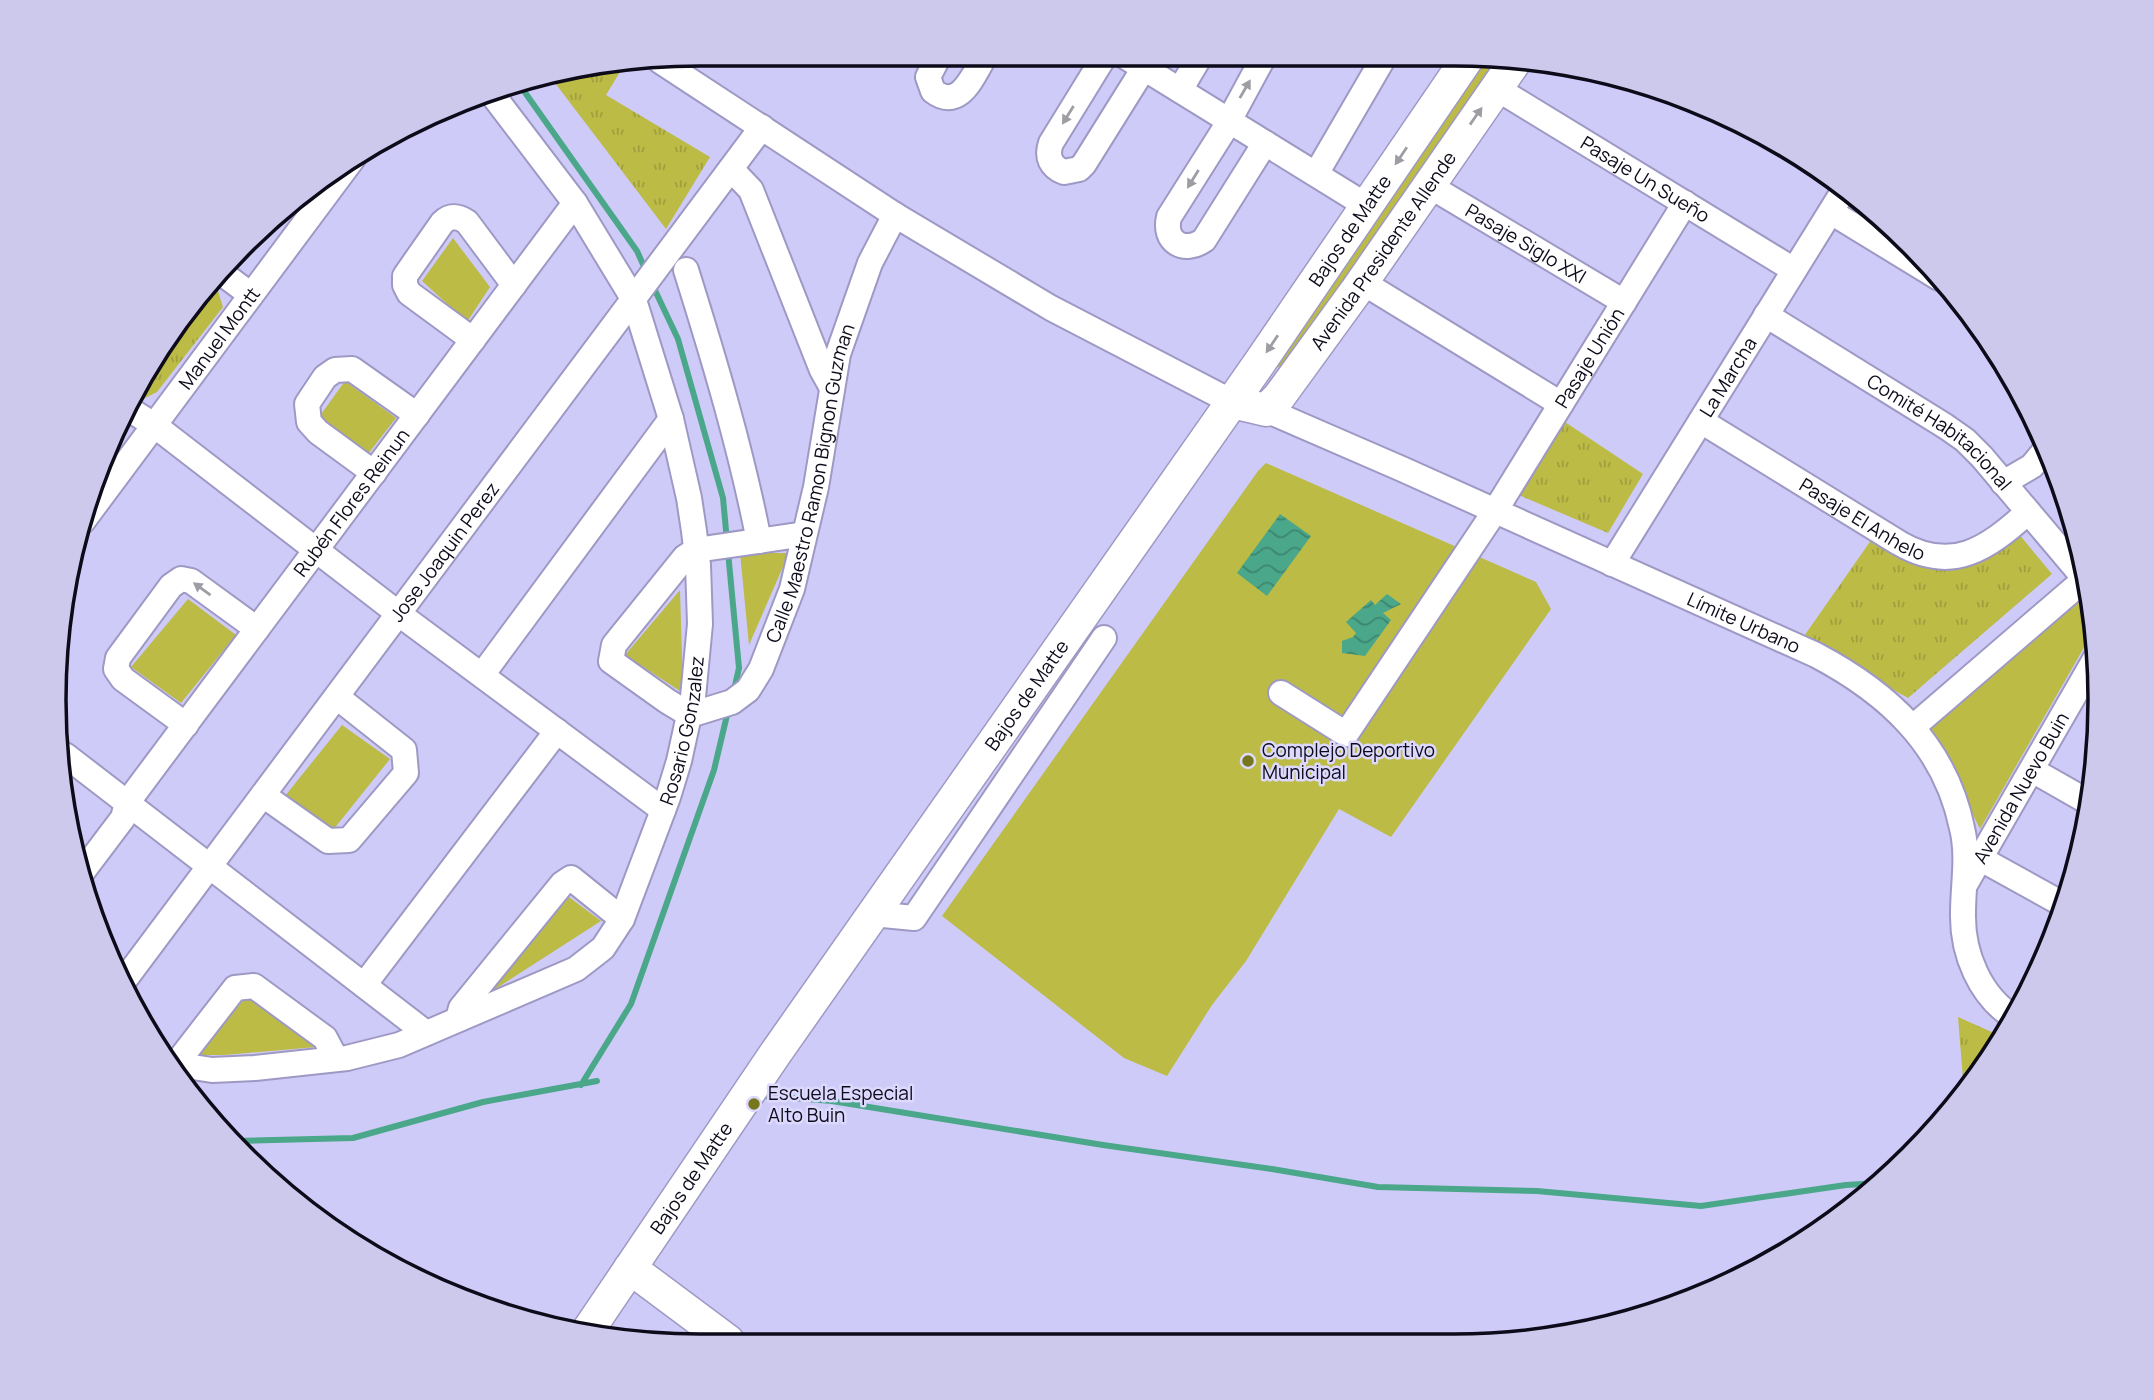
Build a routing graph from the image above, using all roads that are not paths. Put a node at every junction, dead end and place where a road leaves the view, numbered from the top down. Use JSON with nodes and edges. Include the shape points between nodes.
{"nodes":[{"id":1,"x":934,"y":66,"type":"edge"},
{"id":2,"x":979,"y":66,"type":"edge"},
{"id":3,"x":1098,"y":66,"type":"edge"},
{"id":4,"x":1133,"y":66,"type":"edge"},
{"id":5,"x":1140,"y":66,"type":"edge"},
{"id":6,"x":1194,"y":66,"type":"edge"},
{"id":7,"x":1259,"y":66,"type":"edge"},
{"id":8,"x":1379,"y":66,"type":"edge"},
{"id":9,"x":1461,"y":66,"type":"edge"},
{"id":10,"x":670,"y":67,"type":"edge"},
{"id":11,"x":1509,"y":69,"type":"edge"},
{"id":12,"x":1496,"y":88,"type":"junction"},
{"id":13,"x":1180,"y":90,"type":"junction"},
{"id":14,"x":496,"y":100,"type":"edge"},
{"id":15,"x":1228,"y":121,"type":"junction"},
{"id":16,"x":762,"y":127,"type":"junction"},
{"id":17,"x":1265,"y":143,"type":"junction"},
{"id":18,"x":731,"y":169,"type":"junction"},
{"id":19,"x":1316,"y":174,"type":"junction"},
{"id":20,"x":1428,"y":185,"type":"junction"},
{"id":21,"x":321,"y":192,"type":"edge"},
{"id":22,"x":1840,"y":197,"type":"edge"},
{"id":23,"x":575,"y":203,"type":"junction"},
{"id":24,"x":1685,"y":203,"type":"junction"},
{"id":25,"x":1367,"y":206,"type":"junction"},
{"id":26,"x":1831,"y":212,"type":"junction"},
{"id":27,"x":895,"y":215,"type":"junction"},
{"id":28,"x":1909,"y":260,"type":"edge"},
{"id":29,"x":686,"y":270,"type":"dead end"},
{"id":30,"x":1794,"y":270,"type":"junction"},
{"id":31,"x":228,"y":278,"type":"edge"},
{"id":32,"x":1362,"y":282,"type":"junction"},
{"id":33,"x":514,"y":285,"type":"junction"},
{"id":34,"x":639,"y":292,"type":"junction"},
{"id":35,"x":251,"y":295,"type":"junction"},
{"id":36,"x":1624,"y":302,"type":"junction"},
{"id":37,"x":1766,"y":315,"type":"junction"},
{"id":38,"x":472,"y":340,"type":"junction"},
{"id":39,"x":832,"y":388,"type":"junction"},
{"id":40,"x":1232,"y":402,"type":"junction"},
{"id":41,"x":1561,"y":404,"type":"junction"},
{"id":42,"x":1266,"y":410,"type":"junction"},
{"id":43,"x":135,"y":413,"type":"edge"},
{"id":44,"x":417,"y":415,"type":"junction"},
{"id":45,"x":671,"y":419,"type":"junction"},
{"id":46,"x":1701,"y":421,"type":"junction"},
{"id":47,"x":154,"y":425,"type":"junction"},
{"id":48,"x":2039,"y":458,"type":"edge"},
{"id":49,"x":374,"y":473,"type":"junction"},
{"id":50,"x":2003,"y":483,"type":"junction"},
{"id":51,"x":99,"y":499,"type":"edge"},
{"id":52,"x":1495,"y":511,"type":"junction"},
{"id":53,"x":2028,"y":512,"type":"junction"},
{"id":54,"x":805,"y":534,"type":"junction"},
{"id":55,"x":727,"y":545,"type":"junction"},
{"id":56,"x":316,"y":550,"type":"junction"},
{"id":57,"x":1612,"y":564,"type":"junction"},
{"id":58,"x":2072,"y":564,"type":"edge"},
{"id":59,"x":2077,"y":586,"type":"edge"},
{"id":60,"x":399,"y":614,"type":"junction"},
{"id":61,"x":257,"y":629,"type":"junction"},
{"id":62,"x":1104,"y":638,"type":"dead end"},
{"id":63,"x":482,"y":675,"type":"junction"},
{"id":64,"x":2087,"y":686,"type":"edge"},
{"id":65,"x":1281,"y":693,"type":"dead end"},
{"id":66,"x":337,"y":697,"type":"junction"},
{"id":67,"x":690,"y":715,"type":"junction"},
{"id":68,"x":186,"y":725,"type":"junction"},
{"id":69,"x":1913,"y":727,"type":"junction"},
{"id":70,"x":556,"y":731,"type":"junction"},
{"id":71,"x":70,"y":759,"type":"edge"},
{"id":72,"x":2032,"y":770,"type":"junction"},
{"id":73,"x":263,"y":795,"type":"junction"},
{"id":74,"x":2080,"y":797,"type":"edge"},
{"id":75,"x":127,"y":803,"type":"junction"},
{"id":76,"x":663,"y":810,"type":"junction"},
{"id":77,"x":1981,"y":859,"type":"junction"},
{"id":78,"x":88,"y":864,"type":"edge"},
{"id":79,"x":210,"y":867,"type":"junction"},
{"id":80,"x":1965,"y":884,"type":"junction"},
{"id":81,"x":2055,"y":900,"type":"edge"},
{"id":82,"x":873,"y":914,"type":"junction"},
{"id":83,"x":622,"y":919,"type":"junction"},
{"id":84,"x":130,"y":975,"type":"edge"},
{"id":85,"x":363,"y":985,"type":"junction"},
{"id":86,"x":2006,"y":1011,"type":"edge"},
{"id":87,"x":458,"y":1019,"type":"junction"},
{"id":88,"x":426,"y":1033,"type":"junction"},
{"id":89,"x":176,"y":1057,"type":"edge"},
{"id":90,"x":336,"y":1059,"type":"junction"},
{"id":91,"x":182,"y":1065,"type":"edge"},
{"id":92,"x":630,"y":1268,"type":"junction"},
{"id":93,"x":592,"y":1324,"type":"edge"},
{"id":94,"x":718,"y":1334,"type":"edge"}],
"edges":[{"from":1,"to":2,"type":"street","via":[[928,77],[933,91],[946,98],[959,95]]},
{"from":3,"to":4,"type":"street","one_way":true,"via":[[1051,143],[1052,165],[1065,173],[1084,164]]},
{"from":5,"to":13,"type":"street"},
{"from":6,"to":13,"type":"street"},
{"from":15,"to":7,"type":"street","one_way":true},
{"from":8,"to":19,"type":"street"},
{"from":9,"to":25,"type":"main road","name":"Bajos de Matte","one_way":true},
{"from":10,"to":16,"type":"street"},
{"from":11,"to":12,"type":"main road","name":"Avenida Presidente Allende"},
{"from":20,"to":12,"type":"main road","name":"Avenida Presidente Allende","one_way":true},
{"from":12,"to":24,"type":"street","name":"Pasaje Un Sueño"},
{"from":13,"to":15,"type":"street"},
{"from":14,"to":23,"type":"street","name":"Rosario Gonzalez"},
{"from":15,"to":17,"type":"street"},
{"from":15,"to":17,"type":"street","one_way":true,"via":[[1169,217],[1168,229],[1177,243],[1194,246],[1204,240]]},
{"from":16,"to":18,"type":"street","name":"Jose Joaquin Perez"},
{"from":16,"to":27,"type":"street"},
{"from":17,"to":19,"type":"street"},
{"from":18,"to":34,"type":"street","name":"Jose Joaquin Perez"},
{"from":18,"to":39,"type":"street","via":[[751,190]]},
{"from":19,"to":25,"type":"street"},
{"from":20,"to":32,"type":"main road","name":"Avenida Presidente Allende"},
{"from":20,"to":36,"type":"street","name":"Pasaje Siglo XXI"},
{"from":21,"to":35,"type":"street","name":"Manuel Montt"},
{"from":22,"to":26,"type":"street","name":"La Marcha"},
{"from":23,"to":33,"type":"street","name":"Rubén Flores Reinun"},
{"from":23,"to":34,"type":"street","name":"Rosario Gonzalez"},
{"from":24,"to":30,"type":"street","name":"Pasaje Un Sueño"},
{"from":24,"to":36,"type":"street","name":"Pasaje Unión"},
{"from":25,"to":40,"type":"main road","name":"Bajos de Matte","one_way":true},
{"from":26,"to":28,"type":"street"},
{"from":26,"to":30,"type":"street","name":"La Marcha"},
{"from":27,"to":39,"type":"street","name":"Calle Maestro Ramon Bignon Guzman","via":[[870,263],[838,354]]},
{"from":27,"to":40,"type":"street","via":[[1051,308]]},
{"from":29,"to":55,"type":"street","via":[[748,482]]},
{"from":30,"to":37,"type":"street","name":"La Marcha"},
{"from":31,"to":35,"type":"street"},
{"from":32,"to":41,"type":"street"},
{"from":32,"to":42,"type":"main road","name":"Avenida Presidente Allende"},
{"from":33,"to":38,"type":"street","name":"Rubén Flores Reinun"},
{"from":33,"to":38,"type":"street","via":[[467,222],[454,217],[442,223],[407,272],[405,285],[409,293]]},
{"from":34,"to":45,"type":"street","name":"Rosario Gonzalez"},
{"from":34,"to":60,"type":"street","name":"Jose Joaquin Perez"},
{"from":35,"to":47,"type":"street","name":"Manuel Montt"},
{"from":36,"to":41,"type":"street","name":"Pasaje Unión"},
{"from":37,"to":46,"type":"street","name":"La Marcha"},
{"from":37,"to":50,"type":"street","name":"Comité Habitacional","via":[[1955,433]]},
{"from":38,"to":44,"type":"street","name":"Rubén Flores Reinun"},
{"from":39,"to":54,"type":"street","name":"Calle Maestro Ramon Bignon Guzman"},
{"from":40,"to":42,"type":"main road"},
{"from":40,"to":82,"type":"main road","name":"Bajos de Matte"},
{"from":41,"to":52,"type":"street","name":"Pasaje Unión"},
{"from":42,"to":52,"type":"street","name":"Límite Urbano"},
{"from":43,"to":47,"type":"street"},
{"from":44,"to":49,"type":"street","name":"Rubén Flores Reinun"},
{"from":44,"to":49,"type":"street","via":[[352,369],[335,370],[325,377],[307,404],[309,422]]},
{"from":45,"to":55,"type":"street","name":"Rosario Gonzalez","via":[[689,498]]},
{"from":45,"to":63,"type":"street"},
{"from":46,"to":53,"type":"street","name":"Pasaje El Anhelo","via":[[1925,555],[1969,554],[1994,541]]},
{"from":46,"to":57,"type":"street","name":"La Marcha"},
{"from":47,"to":51,"type":"street","name":"Manuel Montt"},
{"from":47,"to":56,"type":"street"},
{"from":48,"to":50,"type":"street"},
{"from":49,"to":56,"type":"street","name":"Rubén Flores Reinun"},
{"from":50,"to":53,"type":"street","name":"Comité Habitacional"},
{"from":52,"to":57,"type":"street","name":"Límite Urbano"},
{"from":52,"to":65,"type":"street","name":"Pasaje Unión","via":[[1346,734]]},
{"from":53,"to":58,"type":"street","name":"Comité Habitacional"},
{"from":54,"to":55,"type":"street"},
{"from":54,"to":67,"type":"street","name":"Calle Maestro Ramon Bignon Guzman","via":[[792,589],[761,669],[748,690],[727,703]]},
{"from":55,"to":67,"type":"street","name":"Rosario Gonzalez","via":[[699,604]]},
{"from":55,"to":67,"type":"street","via":[[685,557],[614,645],[611,661]]},
{"from":56,"to":60,"type":"street"},
{"from":56,"to":61,"type":"street","name":"Rubén Flores Reinun"},
{"from":57,"to":69,"type":"street","name":"Límite Urbano","via":[[1841,668],[1881,696]]},
{"from":59,"to":69,"type":"street"},
{"from":60,"to":63,"type":"street"},
{"from":60,"to":66,"type":"street","name":"Jose Joaquin Perez"},
{"from":61,"to":68,"type":"street","name":"Rubén Flores Reinun"},
{"from":61,"to":68,"type":"street","one_way":true,"via":[[191,581],[181,579],[171,586],[118,658],[116,669]]},
{"from":62,"to":82,"type":"street","via":[[914,918]]},
{"from":63,"to":70,"type":"street"},
{"from":64,"to":72,"type":"street","name":"Avenida Nuevo Buin"},
{"from":66,"to":73,"type":"street","name":"Jose Joaquin Perez"},
{"from":66,"to":73,"type":"street","via":[[404,750],[406,773],[349,840],[328,841]]},
{"from":67,"to":76,"type":"street","name":"Rosario Gonzalez"},
{"from":68,"to":75,"type":"street","name":"Rubén Flores Reinun"},
{"from":69,"to":80,"type":"street","name":"Límite Urbano","via":[[1954,798],[1963,829]]},
{"from":70,"to":76,"type":"street"},
{"from":70,"to":85,"type":"street"},
{"from":71,"to":75,"type":"street"},
{"from":72,"to":74,"type":"street"},
{"from":72,"to":77,"type":"street","name":"Avenida Nuevo Buin"},
{"from":73,"to":79,"type":"street","name":"Jose Joaquin Perez"},
{"from":75,"to":78,"type":"street","name":"Rubén Flores Reinun","via":[[123,818]]},
{"from":75,"to":79,"type":"street"},
{"from":76,"to":83,"type":"street","name":"Rosario Gonzalez"},
{"from":77,"to":80,"type":"street","name":"Avenida Nuevo Buin"},
{"from":77,"to":81,"type":"street"},
{"from":79,"to":84,"type":"street","name":"Jose Joaquin Perez"},
{"from":79,"to":85,"type":"street"},
{"from":80,"to":86,"type":"street","name":"Límite Urbano","via":[[1963,927],[1970,958],[1987,992]]},
{"from":82,"to":92,"type":"main road","name":"Bajos de Matte"},
{"from":83,"to":87,"type":"street","name":"Rosario Gonzalez","via":[[603,948],[576,969]]},
{"from":83,"to":87,"type":"street","via":[[572,878],[562,884],[461,1008]]},
{"from":85,"to":88,"type":"street"},
{"from":87,"to":88,"type":"street","name":"Rosario Gonzalez"},
{"from":88,"to":90,"type":"street","name":"Rosario Gonzalez","via":[[399,1045]]},
{"from":89,"to":90,"type":"street","via":[[235,988],[254,986],[325,1038]]},
{"from":90,"to":91,"type":"street","name":"Rosario Gonzalez","via":[[212,1070]]},
{"from":92,"to":93,"type":"main road","name":"Bajos de Matte"},
{"from":92,"to":94,"type":"main road"}]}
